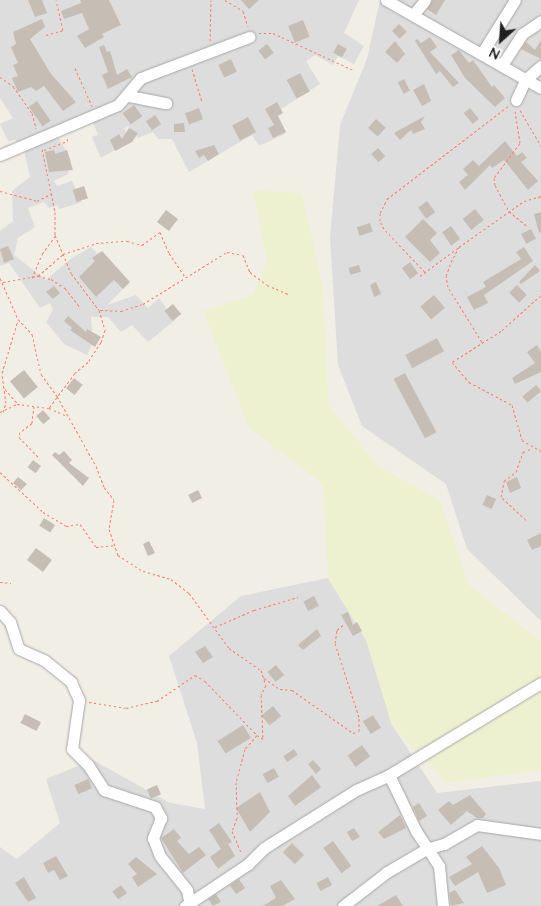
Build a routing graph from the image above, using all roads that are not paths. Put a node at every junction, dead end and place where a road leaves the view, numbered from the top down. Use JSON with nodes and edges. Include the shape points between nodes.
{"nodes":[{"id":1,"x":386,"y":0,"type":"edge"},
{"id":2,"x":424,"y":0,"type":"edge"},
{"id":3,"x":515,"y":0,"type":"edge"},
{"id":4,"x":413,"y":15,"type":"junction"},
{"id":5,"x":541,"y":21,"type":"edge"},
{"id":6,"x":248,"y":37,"type":"road end"},
{"id":7,"x":482,"y":53,"type":"junction"},
{"id":8,"x":502,"y":65,"type":"junction"},
{"id":9,"x":541,"y":66,"type":"edge"},
{"id":10,"x":526,"y":79,"type":"junction"},
{"id":11,"x":541,"y":88,"type":"edge"},
{"id":12,"x":129,"y":96,"type":"junction"},
{"id":13,"x":516,"y":100,"type":"road end"},
{"id":14,"x":166,"y":103,"type":"dead end"},
{"id":15,"x":0,"y":155,"type":"edge"},
{"id":16,"x":0,"y":611,"type":"edge"},
{"id":17,"x":541,"y":683,"type":"edge"},
{"id":18,"x":389,"y":775,"type":"junction"},
{"id":19,"x":541,"y":834,"type":"edge"},
{"id":20,"x":426,"y":848,"type":"junction"},
{"id":21,"x":188,"y":905,"type":"edge"},
{"id":22,"x":342,"y":906,"type":"edge"},
{"id":23,"x":443,"y":906,"type":"edge"}],
"edges":[{"from":1,"to":4,"type":"street"},
{"from":2,"to":4,"type":"street"},
{"from":3,"to":7,"type":"street"},
{"from":4,"to":7,"type":"street"},
{"from":5,"to":8,"type":"street","via":[[522,34]]},
{"from":6,"to":12,"type":"street","via":[[142,78]]},
{"from":7,"to":8,"type":"street"},
{"from":8,"to":10,"type":"street"},
{"from":9,"to":10,"type":"street"},
{"from":10,"to":11,"type":"street"},
{"from":10,"to":13,"type":"street"},
{"from":12,"to":14,"type":"street"},
{"from":12,"to":15,"type":"street"},
{"from":16,"to":21,"type":"street","via":[[10,622],[19,649],[44,660],[71,682],[79,700],[72,749],[88,765],[104,790],[155,807],[161,818],[153,838],[160,856],[187,890]]},
{"from":17,"to":18,"type":"street"},
{"from":18,"to":20,"type":"street"},
{"from":18,"to":21,"type":"street","via":[[356,790],[264,848],[248,864]]},
{"from":19,"to":20,"type":"street","via":[[477,825],[444,844]]},
{"from":20,"to":22,"type":"street"},
{"from":20,"to":23,"type":"street","via":[[440,866]]}]}
